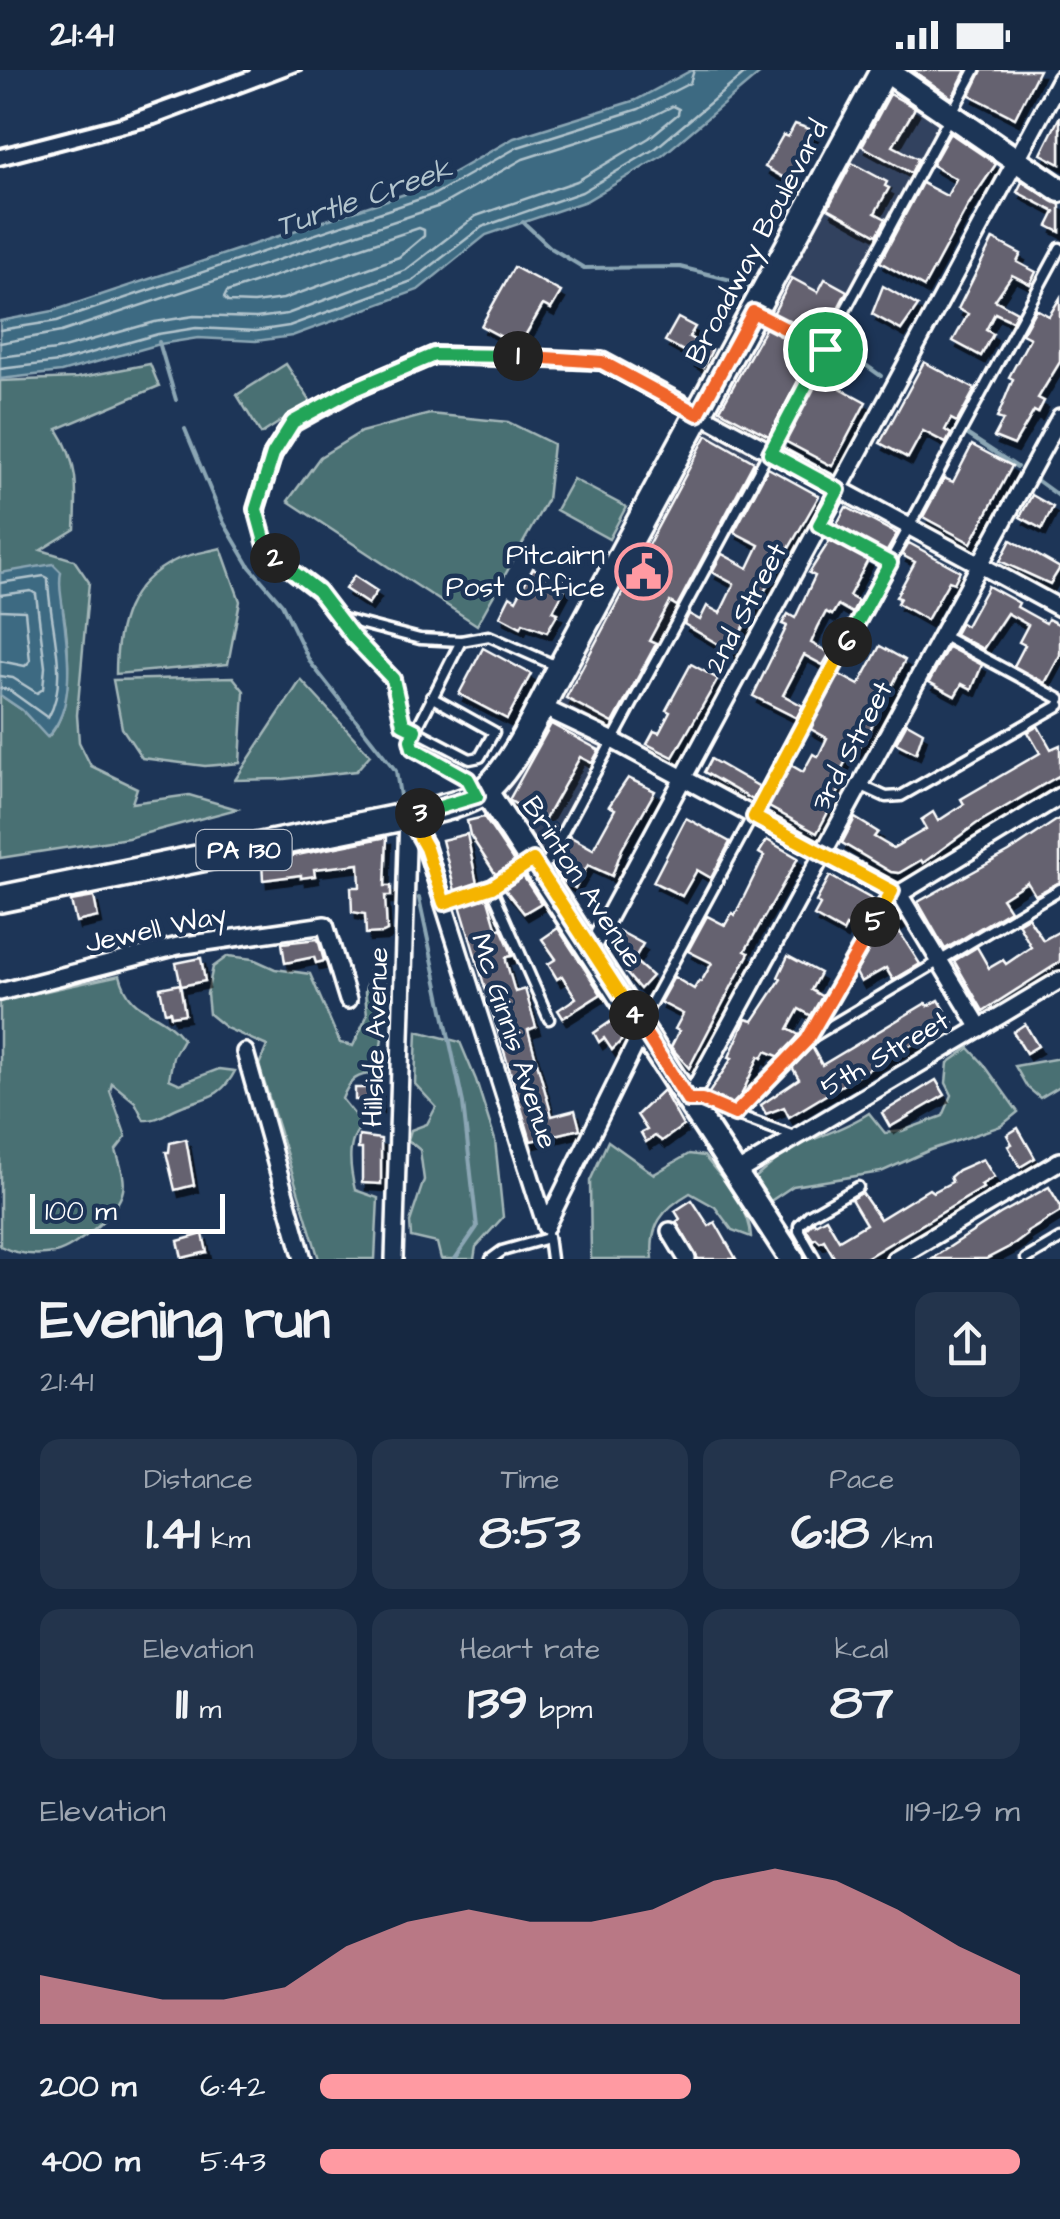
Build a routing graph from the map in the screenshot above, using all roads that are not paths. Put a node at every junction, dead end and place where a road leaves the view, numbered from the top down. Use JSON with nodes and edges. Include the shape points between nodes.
{"nodes":[{"id":1,"x":884,"y":70,"type":"edge"},
{"id":2,"x":975,"y":70,"type":"edge"},
{"id":3,"x":1060,"y":80,"type":"edge"},
{"id":4,"x":950,"y":116,"type":"junction"},
{"id":5,"x":1016,"y":162,"type":"junction"},
{"id":6,"x":1060,"y":190,"type":"edge"},
{"id":7,"x":1060,"y":248,"type":"edge"},
{"id":8,"x":753,"y":312,"type":"junction"},
{"id":9,"x":825,"y":349,"type":"junction"},
{"id":10,"x":698,"y":414,"type":"junction"},
{"id":11,"x":1060,"y":417,"type":"edge"},
{"id":12,"x":770,"y":453,"type":"junction"},
{"id":13,"x":838,"y":490,"type":"junction"},
{"id":14,"x":256,"y":509,"type":"joint"},
{"id":15,"x":819,"y":525,"type":"junction"},
{"id":16,"x":909,"y":528,"type":"junction"},
{"id":17,"x":890,"y":563,"type":"junction"},
{"id":18,"x":980,"y":566,"type":"junction"},
{"id":19,"x":1060,"y":608,"type":"edge"},
{"id":20,"x":339,"y":618,"type":"junction"},
{"id":21,"x":941,"y":635,"type":"junction"},
{"id":22,"x":462,"y":642,"type":"junction"},
{"id":23,"x":561,"y":668,"type":"junction"},
{"id":24,"x":432,"y":698,"type":"junction"},
{"id":25,"x":1060,"y":702,"type":"edge"},
{"id":26,"x":540,"y":706,"type":"junction"},
{"id":27,"x":415,"y":730,"type":"junction"},
{"id":28,"x":614,"y":741,"type":"junction"},
{"id":29,"x":682,"y":780,"type":"junction"},
{"id":30,"x":860,"y":784,"type":"junction"},
{"id":31,"x":481,"y":793,"type":"junction"},
{"id":32,"x":1060,"y":796,"type":"edge"},
{"id":33,"x":408,"y":816,"type":"junction"},
{"id":34,"x":754,"y":817,"type":"junction"},
{"id":35,"x":822,"y":854,"type":"junction"},
{"id":36,"x":537,"y":866,"type":"junction"},
{"id":37,"x":492,"y":887,"type":"junction"},
{"id":38,"x":1060,"y":889,"type":"edge"},
{"id":39,"x":895,"y":892,"type":"junction"},
{"id":40,"x":0,"y":899,"type":"edge"},
{"id":41,"x":444,"y":903,"type":"junction"},
{"id":42,"x":591,"y":949,"type":"junction"},
{"id":43,"x":938,"y":962,"type":"junction"},
{"id":44,"x":1060,"y":980,"type":"edge"},
{"id":45,"x":0,"y":992,"type":"edge"},
{"id":46,"x":348,"y":1000,"type":"dead end"},
{"id":47,"x":549,"y":1020,"type":"dead end"},
{"id":48,"x":641,"y":1026,"type":"junction"},
{"id":49,"x":980,"y":1028,"type":"junction"},
{"id":50,"x":807,"y":1040,"type":"junction"},
{"id":51,"x":245,"y":1052,"type":"dead end"},
{"id":52,"x":688,"y":1100,"type":"junction"},
{"id":53,"x":735,"y":1114,"type":"junction"},
{"id":54,"x":794,"y":1136,"type":"junction"},
{"id":55,"x":1059,"y":1164,"type":"edge"},
{"id":56,"x":736,"y":1173,"type":"junction"},
{"id":57,"x":858,"y":1187,"type":"dead end"},
{"id":58,"x":670,"y":1231,"type":"dead end"},
{"id":59,"x":547,"y":1232,"type":"junction"},
{"id":60,"x":1060,"y":1239,"type":"edge"},
{"id":61,"x":303,"y":1259,"type":"edge"},
{"id":62,"x":394,"y":1259,"type":"edge"},
{"id":63,"x":491,"y":1259,"type":"edge"},
{"id":64,"x":551,"y":1259,"type":"edge"},
{"id":65,"x":687,"y":1259,"type":"edge"},
{"id":66,"x":792,"y":1259,"type":"edge"},
{"id":67,"x":815,"y":1259,"type":"edge"},
{"id":68,"x":895,"y":1259,"type":"edge"},
{"id":69,"x":1026,"y":1259,"type":"edge"}],
"edges":[{"from":1,"to":4,"type":"street"},
{"from":1,"to":8,"type":"main road","name":"Broadway Boulevard"},
{"from":2,"to":4,"type":"lane"},
{"from":3,"to":5,"type":"street","name":"2nd Street"},
{"from":4,"to":5,"type":"street"},
{"from":4,"to":9,"type":"lane"},
{"from":5,"to":6,"type":"street"},
{"from":5,"to":13,"type":"street","name":"2nd Street"},
{"from":7,"to":16,"type":"lane"},
{"from":8,"to":9,"type":"lane"},
{"from":8,"to":10,"type":"main road","name":"Broadway Boulevard"},
{"from":9,"to":12,"type":"lane"},
{"from":10,"to":12,"type":"street"},
{"from":10,"to":14,"type":"street","via":[[602,370],[511,356],[434,355],[293,422],[273,454]]},
{"from":10,"to":23,"type":"main road","name":"Broadway Boulevard"},
{"from":11,"to":18,"type":"street","name":"3rd Street"},
{"from":12,"to":13,"type":"street"},
{"from":12,"to":28,"type":"lane"},
{"from":13,"to":15,"type":"street","name":"2nd Street"},
{"from":13,"to":16,"type":"street"},
{"from":14,"to":20,"type":"lane","via":[[268,553],[318,591]]},
{"from":15,"to":17,"type":"lane"},
{"from":15,"to":29,"type":"street","name":"2nd Street"},
{"from":16,"to":17,"type":"lane"},
{"from":16,"to":18,"type":"street"},
{"from":17,"to":34,"type":"lane"},
{"from":18,"to":19,"type":"street"},
{"from":18,"to":21,"type":"street","name":"3rd Street"},
{"from":20,"to":22,"type":"lane"},
{"from":20,"to":27,"type":"lane","via":[[393,679],[403,724]]},
{"from":21,"to":25,"type":"lane"},
{"from":21,"to":30,"type":"street","name":"3rd Street"},
{"from":22,"to":23,"type":"lane","via":[[489,636]]},
{"from":22,"to":24,"type":"lane"},
{"from":23,"to":26,"type":"main road","name":"Broadway Boulevard"},
{"from":24,"to":27,"type":"lane"},
{"from":24,"to":27,"type":"lane","via":[[494,732],[480,756],[470,759]]},
{"from":25,"to":30,"type":"lane","via":[[901,796],[886,797]]},
{"from":26,"to":28,"type":"street"},
{"from":26,"to":31,"type":"main road","name":"Broadway Boulevard","via":[[508,765]]},
{"from":27,"to":31,"type":"lane","via":[[413,748]]},
{"from":28,"to":29,"type":"street"},
{"from":28,"to":36,"type":"lane"},
{"from":29,"to":34,"type":"street"},
{"from":29,"to":42,"type":"street","name":"2nd Street"},
{"from":30,"to":35,"type":"street","name":"3rd Street"},
{"from":31,"to":33,"type":"main road","number":"PA 130"},
{"from":31,"to":36,"type":"street","name":"Brinton Avenue"},
{"from":32,"to":39,"type":"street"},
{"from":33,"to":40,"type":"main road","number":"PA 130"},
{"from":33,"to":41,"type":"street","name":"Mc Ginnis Avenue"},
{"from":33,"to":62,"type":"street","name":"Hillside Avenue"},
{"from":34,"to":35,"type":"street"},
{"from":34,"to":48,"type":"lane"},
{"from":35,"to":39,"type":"street"},
{"from":35,"to":52,"type":"street","name":"3rd Street"},
{"from":36,"to":37,"type":"lane"},
{"from":36,"to":42,"type":"street","name":"Brinton Avenue"},
{"from":37,"to":41,"type":"lane"},
{"from":37,"to":47,"type":"lane"},
{"from":38,"to":43,"type":"lane"},
{"from":39,"to":43,"type":"street"},
{"from":39,"to":50,"type":"lane"},
{"from":41,"to":59,"type":"street","name":"Mc Ginnis Avenue"},
{"from":42,"to":48,"type":"street","name":"Brinton Avenue"},
{"from":43,"to":49,"type":"street"},
{"from":43,"to":50,"type":"lane"},
{"from":44,"to":49,"type":"street","name":"5th Street"},
{"from":45,"to":46,"type":"street","name":"Jewell Way","via":[[178,946],[324,926]]},
{"from":48,"to":52,"type":"street","name":"Brinton Avenue"},
{"from":48,"to":59,"type":"street"},
{"from":49,"to":54,"type":"street","name":"5th Street"},
{"from":50,"to":53,"type":"lane"},
{"from":51,"to":61,"type":"street"},
{"from":52,"to":53,"type":"lane"},
{"from":52,"to":56,"type":"street","name":"Brinton Avenue"},
{"from":53,"to":54,"type":"lane"},
{"from":54,"to":56,"type":"street","name":"5th Street"},
{"from":55,"to":68,"type":"street"},
{"from":56,"to":66,"type":"street","name":"Brinton Avenue"},
{"from":57,"to":67,"type":"lane","via":[[799,1224]]},
{"from":58,"to":65,"type":"street"},
{"from":59,"to":63,"type":"lane"},
{"from":59,"to":64,"type":"lane"},
{"from":60,"to":69,"type":"lane"}]}
